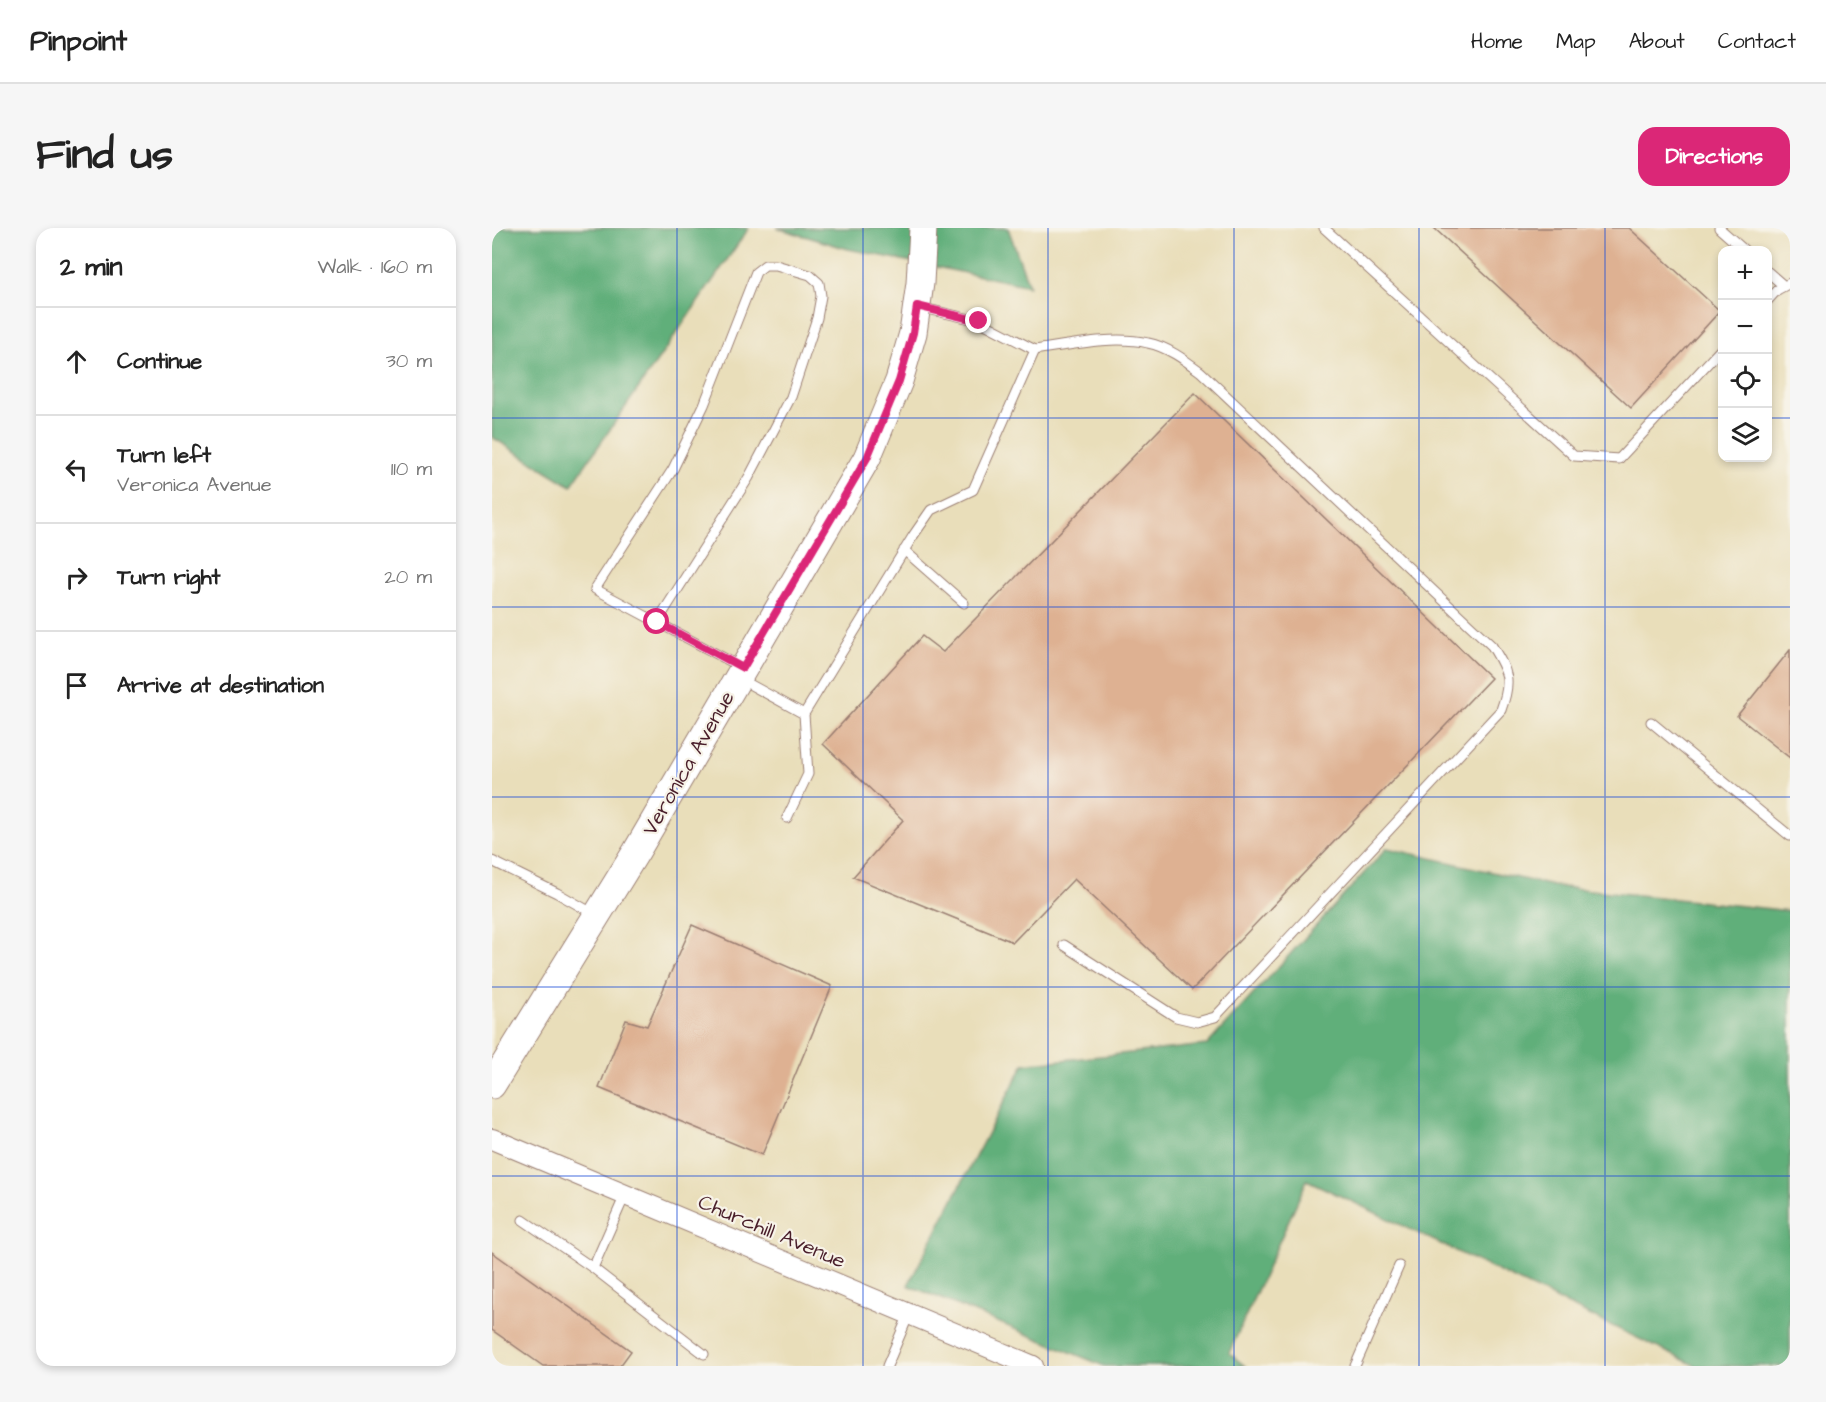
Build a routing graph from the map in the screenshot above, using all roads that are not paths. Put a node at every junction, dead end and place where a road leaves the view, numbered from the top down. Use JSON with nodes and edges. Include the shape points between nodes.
{"nodes":[{"id":1,"x":923,"y":228,"type":"edge"},
{"id":2,"x":1324,"y":228,"type":"edge"},
{"id":3,"x":1719,"y":228,"type":"edge"},
{"id":4,"x":1739,"y":246,"type":"edge"},
{"id":5,"x":1772,"y":275,"type":"edge"},
{"id":6,"x":1787,"y":285,"type":"edge"},
{"id":7,"x":1772,"y":295,"type":"edge"},
{"id":8,"x":917,"y":306,"type":"junction"},
{"id":9,"x":1035,"y":350,"type":"junction"},
{"id":10,"x":1718,"y":352,"type":"edge"},
{"id":11,"x":904,"y":550,"type":"junction"},
{"id":12,"x":964,"y":603,"type":"dead end"},
{"id":13,"x":657,"y":622,"type":"junction"},
{"id":14,"x":740,"y":673,"type":"junction"},
{"id":15,"x":804,"y":714,"type":"junction"},
{"id":16,"x":1651,"y":722,"type":"dead end"},
{"id":17,"x":787,"y":819,"type":"dead end"},
{"id":18,"x":1790,"y":836,"type":"edge"},
{"id":19,"x":492,"y":861,"type":"edge"},
{"id":20,"x":597,"y":916,"type":"junction"},
{"id":21,"x":1064,"y":945,"type":"dead end"},
{"id":22,"x":492,"y":1085,"type":"edge"},
{"id":23,"x":492,"y":1139,"type":"edge"},
{"id":24,"x":625,"y":1195,"type":"junction"},
{"id":25,"x":523,"y":1220,"type":"dead end"},
{"id":26,"x":1399,"y":1266,"type":"dead end"},
{"id":27,"x":592,"y":1268,"type":"junction"},
{"id":28,"x":909,"y":1314,"type":"junction"},
{"id":29,"x":704,"y":1354,"type":"dead end"},
{"id":30,"x":887,"y":1366,"type":"edge"},
{"id":31,"x":1033,"y":1366,"type":"edge"},
{"id":32,"x":1355,"y":1366,"type":"edge"}],
"edges":[{"from":1,"to":8,"type":"street","name":"Veronica Avenue"},
{"from":2,"to":10,"type":"lane","via":[[1574,456],[1619,459]]},
{"from":3,"to":4,"type":"lane"},
{"from":5,"to":6,"type":"lane"},
{"from":6,"to":7,"type":"lane"},
{"from":8,"to":9,"type":"lane","via":[[979,321]]},
{"from":8,"to":14,"type":"street","name":"Veronica Avenue","via":[[899,381],[867,458]]},
{"from":9,"to":11,"type":"lane","via":[[973,490],[931,510]]},
{"from":9,"to":21,"type":"lane","via":[[1115,340],[1148,343],[1176,354],[1201,372],[1492,646],[1504,665],[1509,688],[1501,710],[1215,1017],[1197,1022],[1176,1017]]},
{"from":11,"to":12,"type":"lane"},
{"from":11,"to":15,"type":"lane"},
{"from":13,"to":13,"type":"lane","via":[[595,589],[673,469],[704,405],[756,272],[776,265],[810,274],[819,283],[821,296],[791,397],[749,477]]},
{"from":13,"to":14,"type":"lane"},
{"from":14,"to":15,"type":"lane"},
{"from":14,"to":20,"type":"street","name":"Veronica Avenue"},
{"from":15,"to":17,"type":"lane","via":[[808,774]]},
{"from":16,"to":18,"type":"lane"},
{"from":19,"to":20,"type":"lane"},
{"from":20,"to":22,"type":"street","name":"Veronica Avenue"},
{"from":23,"to":24,"type":"street","name":"Churchill Avenue"},
{"from":24,"to":27,"type":"lane"},
{"from":24,"to":28,"type":"street","name":"Churchill Avenue"},
{"from":25,"to":27,"type":"lane"},
{"from":26,"to":32,"type":"lane"},
{"from":27,"to":29,"type":"lane"},
{"from":28,"to":30,"type":"lane"},
{"from":28,"to":31,"type":"street","name":"Churchill Avenue"}]}
